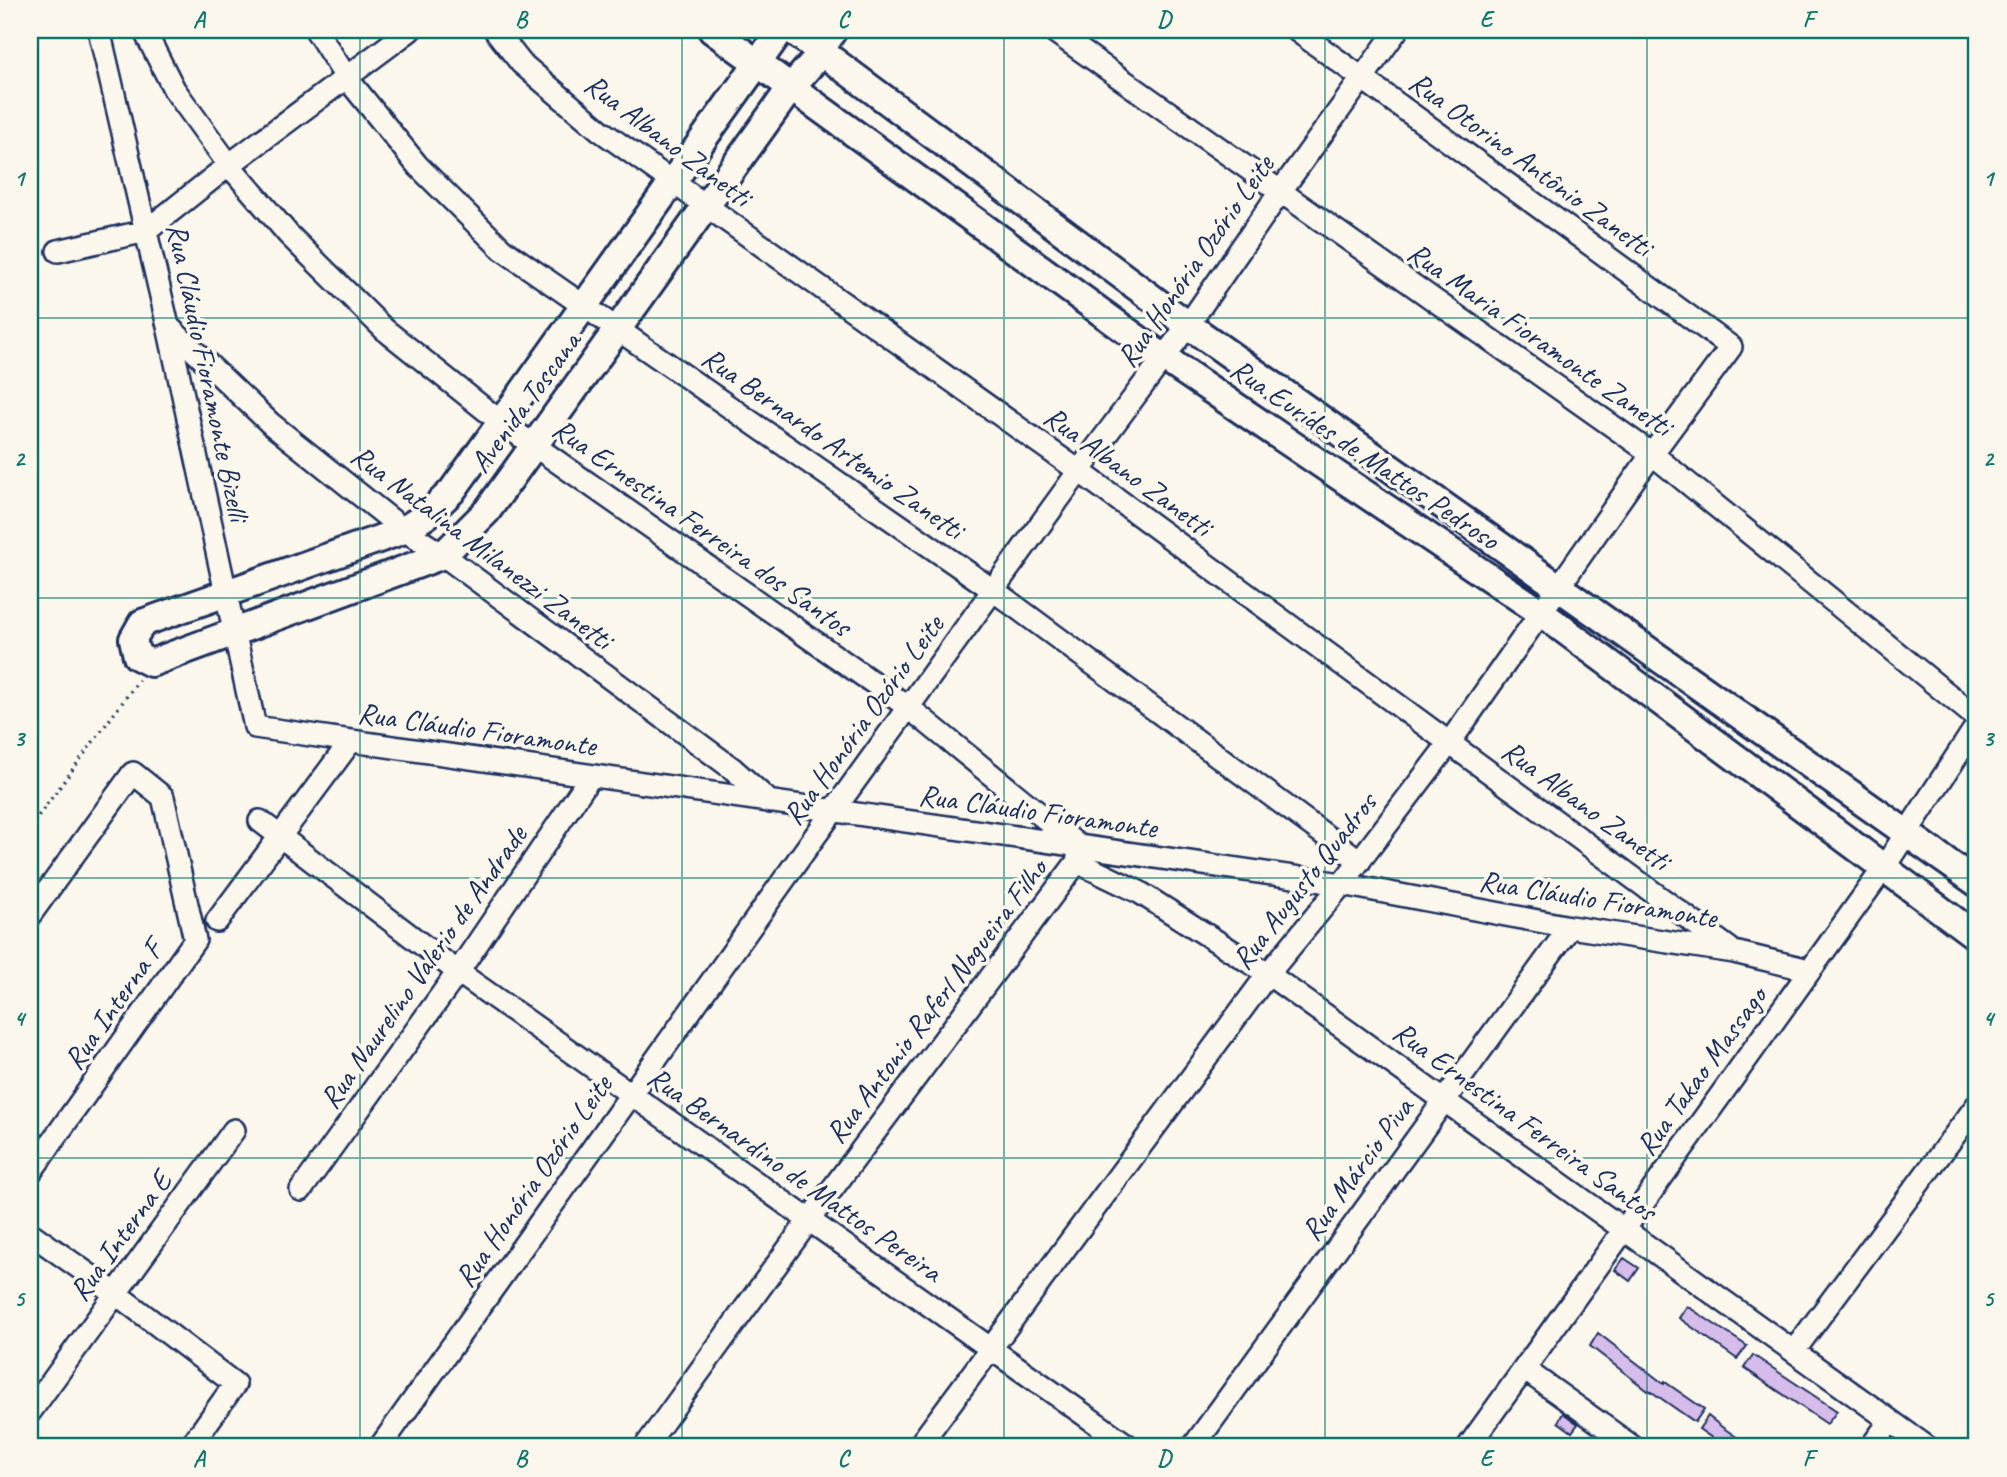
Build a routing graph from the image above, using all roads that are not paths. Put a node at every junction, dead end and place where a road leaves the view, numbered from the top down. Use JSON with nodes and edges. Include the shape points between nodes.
{"nodes":[{"id":1,"x":99,"y":30,"type":"edge"},
{"id":2,"x":144,"y":30,"type":"edge"},
{"id":3,"x":316,"y":30,"type":"edge"},
{"id":4,"x":410,"y":30,"type":"edge"},
{"id":5,"x":495,"y":30,"type":"edge"},
{"id":6,"x":712,"y":30,"type":"edge"},
{"id":7,"x":781,"y":30,"type":"edge"},
{"id":8,"x":792,"y":30,"type":"edge"},
{"id":9,"x":838,"y":30,"type":"edge"},
{"id":10,"x":1052,"y":30,"type":"edge"},
{"id":11,"x":1296,"y":30,"type":"edge"},
{"id":12,"x":1398,"y":30,"type":"edge"},
{"id":13,"x":822,"y":52,"type":"junction"},
{"id":14,"x":757,"y":62,"type":"junction"},
{"id":15,"x":346,"y":77,"type":"junction"},
{"id":16,"x":1363,"y":78,"type":"junction"},
{"id":17,"x":792,"y":86,"type":"junction"},
{"id":18,"x":229,"y":165,"type":"junction"},
{"id":19,"x":672,"y":182,"type":"junction"},
{"id":20,"x":1280,"y":192,"type":"junction"},
{"id":21,"x":706,"y":206,"type":"junction"},
{"id":22,"x":146,"y":231,"type":"junction"},
{"id":23,"x":58,"y":251,"type":"dead end"},
{"id":24,"x":584,"y":306,"type":"junction"},
{"id":25,"x":1188,"y":325,"type":"junction"},
{"id":26,"x":168,"y":326,"type":"junction"},
{"id":27,"x":618,"y":330,"type":"junction"},
{"id":28,"x":1731,"y":346,"type":"joint"},
{"id":29,"x":1164,"y":358,"type":"junction"},
{"id":30,"x":502,"y":423,"type":"junction"},
{"id":31,"x":535,"y":446,"type":"junction"},
{"id":32,"x":1652,"y":454,"type":"junction"},
{"id":33,"x":1079,"y":471,"type":"junction"},
{"id":34,"x":404,"y":530,"type":"junction"},
{"id":35,"x":443,"y":555,"type":"junction"},
{"id":36,"x":1559,"y":587,"type":"junction"},
{"id":37,"x":993,"y":590,"type":"junction"},
{"id":38,"x":226,"y":593,"type":"junction"},
{"id":39,"x":1540,"y":612,"type":"junction"},
{"id":40,"x":234,"y":632,"type":"junction"},
{"id":41,"x":908,"y":707,"type":"junction"},
{"id":42,"x":1977,"y":718,"type":"edge"},
{"id":43,"x":1977,"y":725,"type":"edge"},
{"id":44,"x":255,"y":727,"type":"joint"},
{"id":45,"x":351,"y":741,"type":"junction"},
{"id":46,"x":1450,"y":742,"type":"junction"},
{"id":47,"x":591,"y":776,"type":"junction"},
{"id":48,"x":771,"y":802,"type":"junction"},
{"id":49,"x":833,"y":811,"type":"junction"},
{"id":50,"x":260,"y":821,"type":"dead end"},
{"id":51,"x":1906,"y":833,"type":"junction"},
{"id":52,"x":281,"y":836,"type":"junction"},
{"id":53,"x":1079,"y":855,"type":"junction"},
{"id":54,"x":1360,"y":860,"type":"junction"},
{"id":55,"x":1883,"y":869,"type":"junction"},
{"id":56,"x":1977,"y":883,"type":"edge"},
{"id":57,"x":1342,"y":884,"type":"junction"},
{"id":58,"x":30,"y":915,"type":"edge"},
{"id":59,"x":217,"y":920,"type":"dead end"},
{"id":60,"x":1570,"y":927,"type":"junction"},
{"id":61,"x":1977,"y":937,"type":"edge"},
{"id":62,"x":1734,"y":952,"type":"junction"},
{"id":63,"x":1809,"y":970,"type":"junction"},
{"id":64,"x":458,"y":972,"type":"junction"},
{"id":65,"x":1268,"y":974,"type":"junction"},
{"id":66,"x":631,"y":1094,"type":"junction"},
{"id":67,"x":1444,"y":1100,"type":"junction"},
{"id":68,"x":1977,"y":1105,"type":"edge"},
{"id":69,"x":234,"y":1129,"type":"dead end"},
{"id":70,"x":30,"y":1173,"type":"edge"},
{"id":71,"x":301,"y":1191,"type":"dead end"},
{"id":72,"x":809,"y":1220,"type":"junction"},
{"id":73,"x":1624,"y":1229,"type":"junction"},
{"id":74,"x":30,"y":1233,"type":"edge"},
{"id":75,"x":115,"y":1293,"type":"junction"},
{"id":76,"x":990,"y":1349,"type":"junction"},
{"id":77,"x":1794,"y":1351,"type":"junction"},
{"id":78,"x":1524,"y":1368,"type":"junction"},
{"id":79,"x":30,"y":1412,"type":"edge"},
{"id":80,"x":1890,"y":1421,"type":"junction"},
{"id":81,"x":190,"y":1447,"type":"edge"},
{"id":82,"x":380,"y":1447,"type":"edge"},
{"id":83,"x":645,"y":1447,"type":"edge"},
{"id":84,"x":918,"y":1447,"type":"edge"},
{"id":85,"x":1130,"y":1447,"type":"edge"},
{"id":86,"x":1194,"y":1447,"type":"edge"},
{"id":87,"x":1468,"y":1447,"type":"edge"},
{"id":88,"x":1633,"y":1447,"type":"edge"},
{"id":89,"x":1871,"y":1447,"type":"edge"},
{"id":90,"x":1927,"y":1447,"type":"edge"}],
"edges":[{"from":1,"to":22,"type":"street","name":"Rua Cláudio Fioramonte Bizelli"},
{"from":2,"to":18,"type":"street","name":"Rua Ernestina Ferreira dos Santos","via":[[174,89]]},
{"from":3,"to":15,"type":"street","name":"Rua Bernardo Artemio Zanetti"},
{"from":4,"to":15,"type":"street"},
{"from":5,"to":19,"type":"street","name":"Rua Albano Zanetti","via":[[521,63],[601,131]]},
{"from":6,"to":14,"type":"street","name":"Rua Eurídes de Mattos Pedroso"},
{"from":7,"to":14,"type":"street","name":"Avenida Toscana"},
{"from":8,"to":13,"type":"street","name":"Rua Eurídes de Mattos Pedroso"},
{"from":9,"to":13,"type":"street","name":"Avenida Toscana"},
{"from":10,"to":20,"type":"street","name":"Rua Maria Fioramonte Zanetti"},
{"from":11,"to":16,"type":"street","name":"Rua Otorino Antônio Zanetti"},
{"from":12,"to":16,"type":"street","name":"Rua Honória Ozório Leite"},
{"from":13,"to":17,"type":"street","name":"Avenida Toscana"},
{"from":13,"to":25,"type":"street","name":"Rua Eurídes de Mattos Pedroso"},
{"from":14,"to":17,"type":"street","name":"Rua Eurídes de Mattos Pedroso"},
{"from":14,"to":19,"type":"street","name":"Avenida Toscana"},
{"from":15,"to":18,"type":"street"},
{"from":15,"to":24,"type":"street","name":"Rua Bernardo Artemio Zanetti","via":[[418,166],[502,249]]},
{"from":16,"to":20,"type":"street","name":"Rua Honória Ozório Leite"},
{"from":16,"to":28,"type":"street","name":"Rua Otorino Antônio Zanetti"},
{"from":17,"to":21,"type":"street","name":"Avenida Toscana"},
{"from":17,"to":29,"type":"street","name":"Rua Eurídes de Mattos Pedroso"},
{"from":18,"to":22,"type":"street"},
{"from":18,"to":30,"type":"street","name":"Rua Ernestina Ferreira dos Santos","via":[[288,234],[384,329]]},
{"from":19,"to":21,"type":"street","name":"Rua Albano Zanetti"},
{"from":19,"to":24,"type":"street","name":"Avenida Toscana"},
{"from":20,"to":25,"type":"street","name":"Rua Honória Ozório Leite"},
{"from":20,"to":32,"type":"street","name":"Rua Maria Fioramonte Zanetti"},
{"from":21,"to":27,"type":"street","name":"Avenida Toscana"},
{"from":21,"to":33,"type":"street","name":"Rua Albano Zanetti"},
{"from":22,"to":23,"type":"street"},
{"from":22,"to":26,"type":"street","name":"Rua Cláudio Fioramonte Bizelli"},
{"from":24,"to":27,"type":"street","name":"Rua Bernardo Artemio Zanetti"},
{"from":24,"to":30,"type":"street","name":"Avenida Toscana"},
{"from":25,"to":29,"type":"street","name":"Rua Honória Ozório Leite"},
{"from":25,"to":36,"type":"street","name":"Rua Eurídes de Mattos Pedroso"},
{"from":26,"to":34,"type":"street","name":"Rua Natalina Milanezzi Zanetti","via":[[271,424]]},
{"from":26,"to":38,"type":"street","name":"Rua Cláudio Fioramonte Bizelli"},
{"from":27,"to":31,"type":"street","name":"Avenida Toscana"},
{"from":27,"to":37,"type":"street","name":"Rua Bernardo Artemio Zanetti"},
{"from":28,"to":32,"type":"street","name":"Rua Augusto Quadros"},
{"from":29,"to":33,"type":"street","name":"Rua Honória Ozório Leite"},
{"from":29,"to":39,"type":"street","name":"Rua Eurídes de Mattos Pedroso"},
{"from":30,"to":31,"type":"street","name":"Rua Ernestina Ferreira dos Santos"},
{"from":30,"to":34,"type":"street","name":"Avenida Toscana","via":[[452,491]]},
{"from":31,"to":35,"type":"street","name":"Avenida Toscana","via":[[487,511]]},
{"from":31,"to":41,"type":"street","name":"Rua Ernestina Ferreira dos Santos"},
{"from":32,"to":36,"type":"street","name":"Rua Augusto Quadros"},
{"from":32,"to":42,"type":"street","name":"Rua Maria Fioramonte Zanetti"},
{"from":33,"to":37,"type":"street","name":"Rua Honória Ozório Leite"},
{"from":33,"to":46,"type":"street","name":"Rua Albano Zanetti"},
{"from":34,"to":35,"type":"street","name":"Rua Natalina Milanezzi Zanetti"},
{"from":34,"to":38,"type":"street","name":"Avenida Toscana"},
{"from":35,"to":40,"type":"street","name":"Avenida Toscana"},
{"from":35,"to":48,"type":"street","name":"Rua Natalina Milanezzi Zanetti"},
{"from":36,"to":39,"type":"street","name":"Rua Augusto Quadros"},
{"from":36,"to":51,"type":"street","name":"Rua Eurídes de Mattos Pedroso"},
{"from":37,"to":41,"type":"street","name":"Rua Honória Ozório Leite"},
{"from":37,"to":54,"type":"street","name":"Rua Bernardo Artemio Zanetti"},
{"from":38,"to":40,"type":"street","name":"Rua Cláudio Fioramonte Bizelli"},
{"from":38,"to":40,"type":"street","name":"Avenida Toscana","via":[[142,623],[133,639],[137,656],[151,663]]},
{"from":39,"to":46,"type":"street","name":"Rua Augusto Quadros"},
{"from":39,"to":55,"type":"street","name":"Rua Eurídes de Mattos Pedroso"},
{"from":40,"to":44,"type":"street","name":"Rua Cláudio Fioramonte Bizelli"},
{"from":41,"to":49,"type":"street","name":"Rua Honória Ozório Leite"},
{"from":41,"to":53,"type":"street","name":"Rua Ernestina Ferreira dos Santos"},
{"from":43,"to":51,"type":"street","name":"Rua Takao Massago"},
{"from":44,"to":45,"type":"street","name":"Rua Cláudio Fioramonte"},
{"from":45,"to":47,"type":"street","name":"Rua Cláudio Fioramonte"},
{"from":45,"to":52,"type":"street"},
{"from":46,"to":54,"type":"street","name":"Rua Augusto Quadros"},
{"from":46,"to":62,"type":"street","name":"Rua Albano Zanetti"},
{"from":47,"to":48,"type":"street","name":"Rua Cláudio Fioramonte"},
{"from":47,"to":64,"type":"street","name":"Rua Naurelino Valerio de Andrade"},
{"from":48,"to":49,"type":"street","name":"Rua Cláudio Fioramonte"},
{"from":49,"to":53,"type":"street","name":"Rua Cláudio Fioramonte"},
{"from":49,"to":66,"type":"street","name":"Rua Honória Ozório Leite"},
{"from":50,"to":52,"type":"street","name":"Rua Bernardino de Mattos Pereira"},
{"from":51,"to":55,"type":"street","name":"Rua Takao Massago"},
{"from":51,"to":56,"type":"street","name":"Rua Eurídes de Mattos Pedroso"},
{"from":52,"to":59,"type":"street"},
{"from":52,"to":64,"type":"street","name":"Rua Bernardino de Mattos Pereira"},
{"from":53,"to":57,"type":"street","name":"Rua Cláudio Fioramonte"},
{"from":53,"to":65,"type":"street","name":"Rua Ernestina Ferreira Santos"},
{"from":53,"to":72,"type":"street","name":"Rua Antonio Raferl Nogueira Filho"},
{"from":54,"to":57,"type":"street","name":"Rua Augusto Quadros"},
{"from":55,"to":61,"type":"street","name":"Rua Eurídes de Mattos Pedroso"},
{"from":55,"to":63,"type":"street","name":"Rua Takao Massago"},
{"from":57,"to":60,"type":"street","name":"Rua Cláudio Fioramonte"},
{"from":57,"to":65,"type":"street","name":"Rua Augusto Quadros"},
{"from":58,"to":70,"type":"street","name":"Rua Interna F","via":[[133,773],[163,797],[195,940]]},
{"from":60,"to":62,"type":"street","name":"Rua Cláudio Fioramonte"},
{"from":60,"to":67,"type":"street","name":"Rua Márcio Piva"},
{"from":62,"to":63,"type":"street","name":"Rua Cláudio Fioramonte"},
{"from":63,"to":73,"type":"street","name":"Rua Takao Massago"},
{"from":64,"to":66,"type":"street","name":"Rua Bernardino de Mattos Pereira"},
{"from":64,"to":71,"type":"street","name":"Rua Naurelino Valerio de Andrade"},
{"from":65,"to":67,"type":"street","name":"Rua Ernestina Ferreira Santos"},
{"from":65,"to":76,"type":"street","name":"Rua Augusto Quadros"},
{"from":66,"to":72,"type":"street","name":"Rua Bernardino de Mattos Pereira"},
{"from":66,"to":82,"type":"street","name":"Rua Honória Ozório Leite"},
{"from":67,"to":73,"type":"street","name":"Rua Ernestina Ferreira Santos"},
{"from":67,"to":86,"type":"street","name":"Rua Márcio Piva"},
{"from":68,"to":77,"type":"street"},
{"from":69,"to":75,"type":"street","name":"Rua Interna E"},
{"from":72,"to":76,"type":"street","name":"Rua Bernardino de Mattos Pereira"},
{"from":72,"to":83,"type":"street","name":"Rua Antonio Raferl Nogueira Filho"},
{"from":73,"to":77,"type":"street","name":"Rua Ernestina Ferreira Santos"},
{"from":73,"to":78,"type":"street","name":"Rua Takao Massago"},
{"from":74,"to":75,"type":"street"},
{"from":75,"to":79,"type":"street","name":"Rua Interna E"},
{"from":75,"to":81,"type":"street","via":[[235,1384]]},
{"from":76,"to":84,"type":"street","name":"Rua Augusto Quadros"},
{"from":76,"to":85,"type":"street","name":"Rua Bernardino de Mattos Pereira"},
{"from":77,"to":80,"type":"street","name":"Rua Ernestina Ferreira Santos"},
{"from":78,"to":87,"type":"street","name":"Rua Takao Massago"},
{"from":78,"to":88,"type":"street"},
{"from":80,"to":89,"type":"street"},
{"from":80,"to":90,"type":"street","name":"Rua Ernestina Ferreira Santos"}]}
